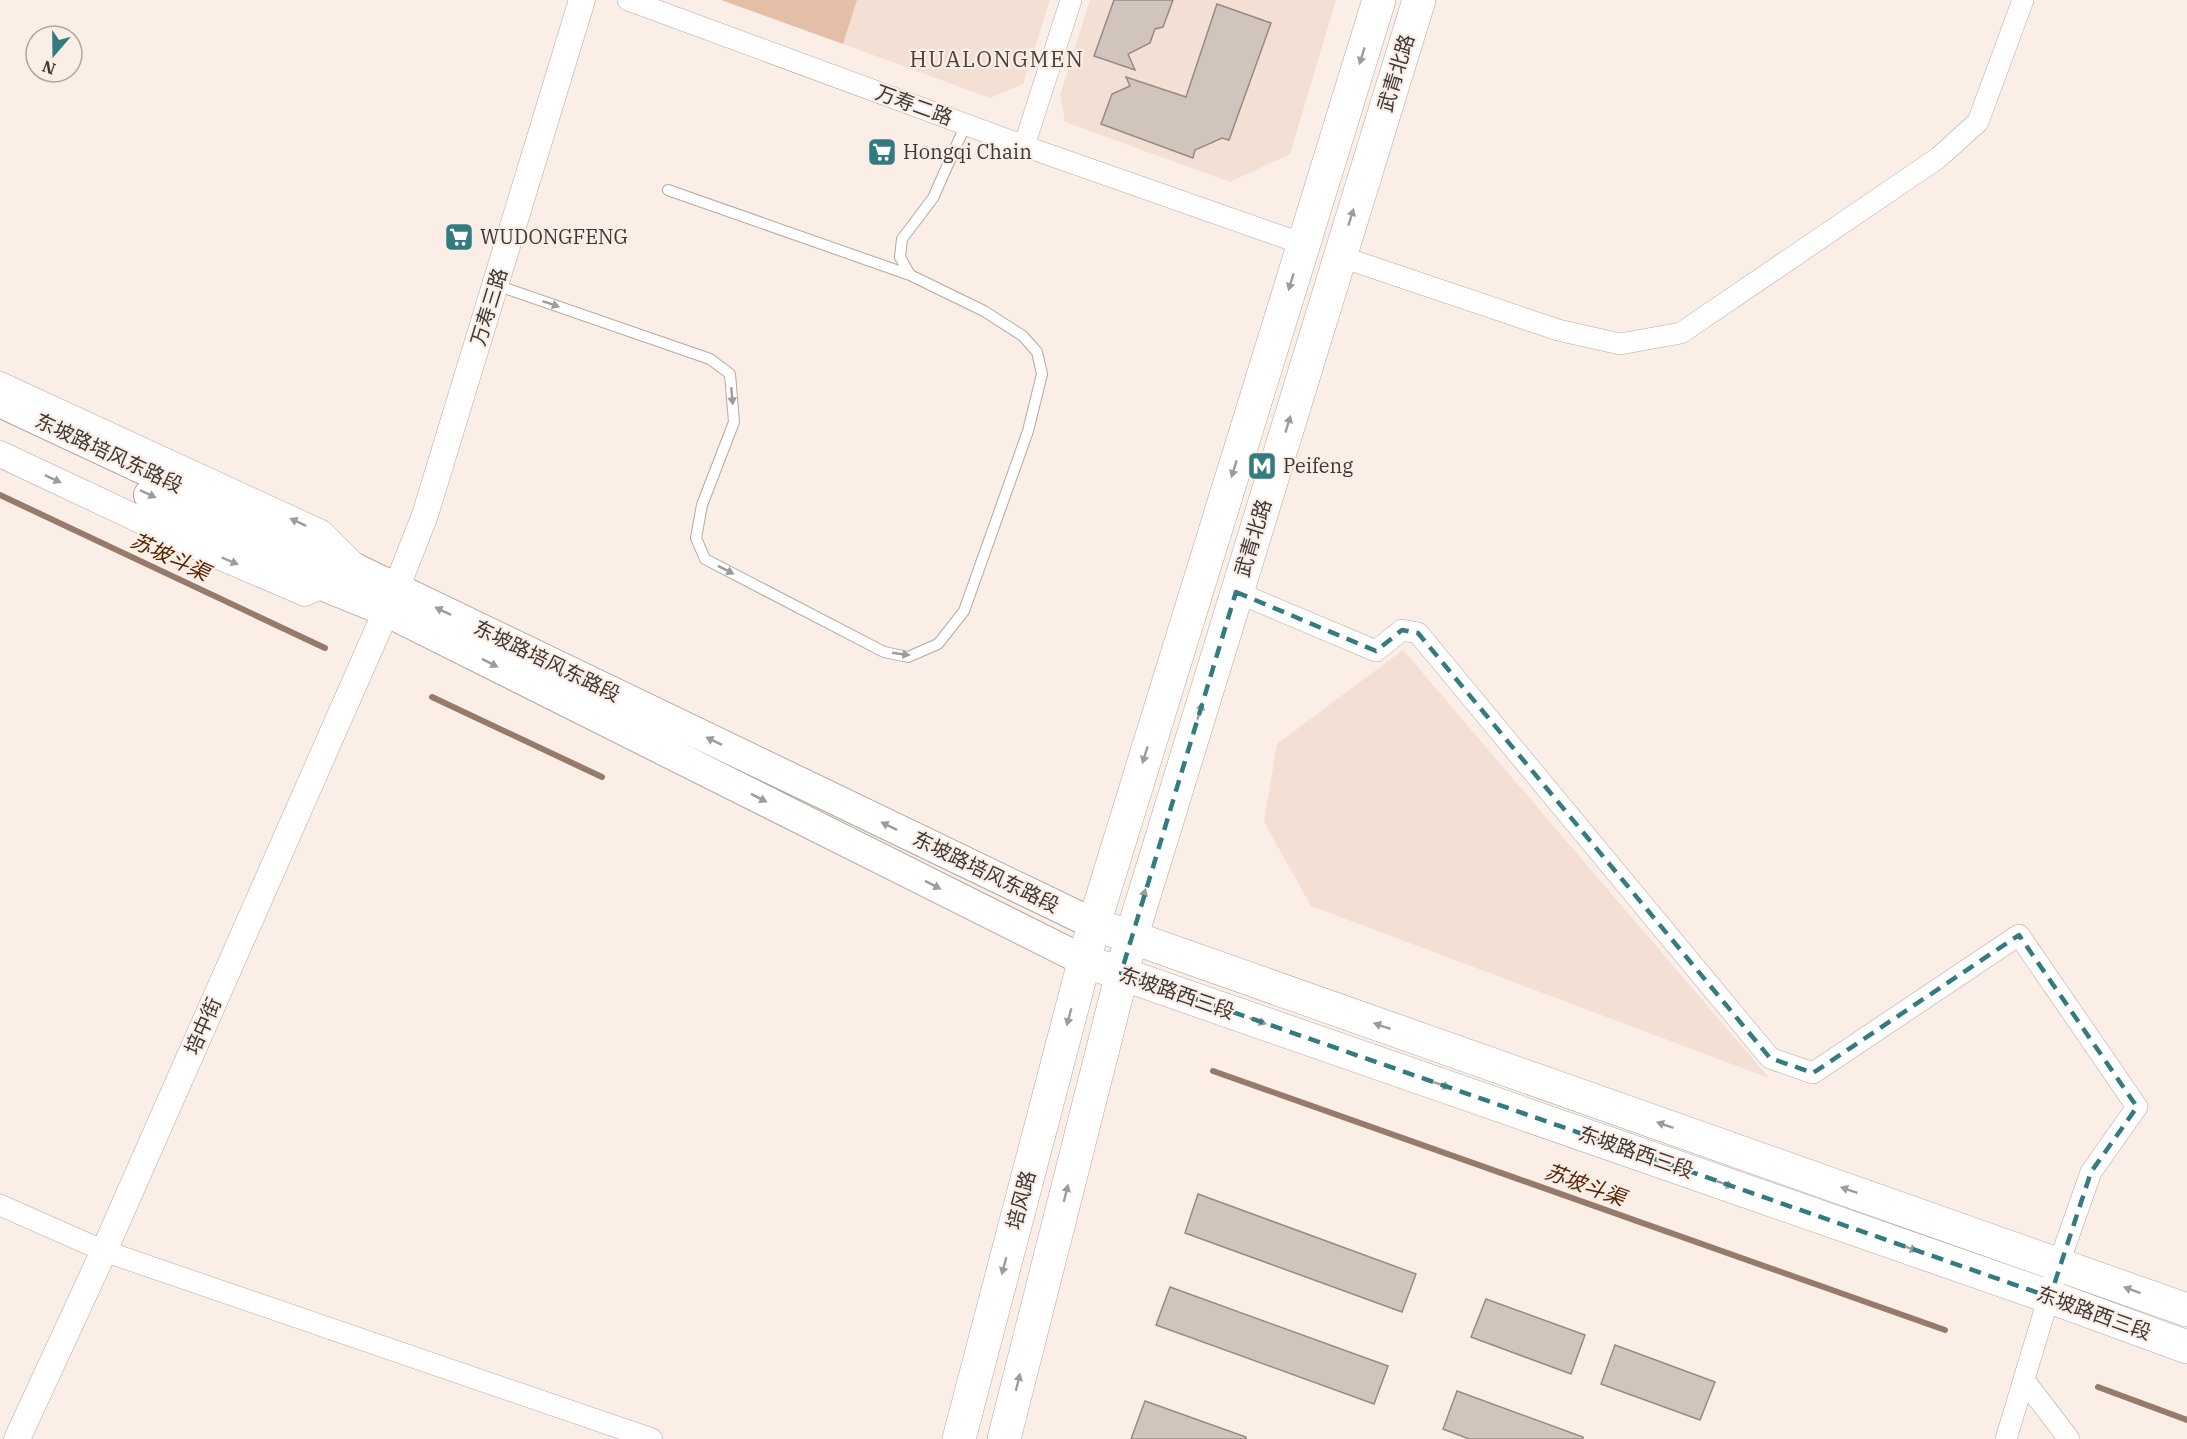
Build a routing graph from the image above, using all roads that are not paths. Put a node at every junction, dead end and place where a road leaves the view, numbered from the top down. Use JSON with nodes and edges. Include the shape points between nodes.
{"nodes":[{"id":1,"x":582,"y":0,"type":"edge"},
{"id":2,"x":628,"y":0,"type":"edge"},
{"id":3,"x":1071,"y":0,"type":"edge"},
{"id":4,"x":1379,"y":0,"type":"edge"},
{"id":5,"x":1419,"y":0,"type":"edge"},
{"id":6,"x":2023,"y":0,"type":"edge"},
{"id":7,"x":966,"y":124,"type":"junction"},
{"id":8,"x":1024,"y":146,"type":"junction"},
{"id":9,"x":668,"y":190,"type":"dead end"},
{"id":10,"x":1303,"y":244,"type":"junction"},
{"id":11,"x":1339,"y":256,"type":"junction"},
{"id":12,"x":910,"y":275,"type":"junction"},
{"id":13,"x":495,"y":285,"type":"junction"},
{"id":14,"x":0,"y":385,"type":"edge"},
{"id":15,"x":0,"y":402,"type":"edge"},
{"id":16,"x":0,"y":424,"type":"edge"},
{"id":17,"x":0,"y":454,"type":"edge"},
{"id":18,"x":359,"y":571,"type":"junction"},
{"id":19,"x":322,"y":585,"type":"junction"},
{"id":20,"x":1236,"y":592,"type":"junction"},
{"id":21,"x":391,"y":600,"type":"junction"},
{"id":22,"x":1094,"y":924,"type":"junction"},
{"id":23,"x":1131,"y":938,"type":"junction"},
{"id":24,"x":1083,"y":960,"type":"junction"},
{"id":25,"x":1121,"y":973,"type":"junction"},
{"id":26,"x":0,"y":1205,"type":"edge"},
{"id":27,"x":104,"y":1251,"type":"junction"},
{"id":28,"x":2059,"y":1263,"type":"junction"},
{"id":29,"x":2050,"y":1297,"type":"junction"},
{"id":30,"x":2187,"y":1310,"type":"edge"},
{"id":31,"x":2187,"y":1347,"type":"edge"},
{"id":32,"x":2024,"y":1380,"type":"junction"},
{"id":33,"x":16,"y":1439,"type":"edge"},
{"id":34,"x":652,"y":1439,"type":"edge"},
{"id":35,"x":959,"y":1439,"type":"edge"},
{"id":36,"x":1004,"y":1439,"type":"edge"},
{"id":37,"x":2006,"y":1439,"type":"edge"},
{"id":38,"x":2069,"y":1439,"type":"edge"}],
"edges":[{"from":1,"to":13,"type":"street","name":"万寿三路"},
{"from":2,"to":7,"type":"street","name":"万寿二路"},
{"from":3,"to":8,"type":"street"},
{"from":4,"to":10,"type":"main road","name":"武青北路","one_way":true},
{"from":11,"to":5,"type":"main road","name":"武青北路","one_way":true},
{"from":6,"to":11,"type":"street","via":[[1978,122],[1917,173],[1682,333],[1620,344],[1558,330]]},
{"from":7,"to":8,"type":"street","name":"万寿二路"},
{"from":7,"to":12,"type":"lane","via":[[933,198],[902,240],[900,257]]},
{"from":8,"to":10,"type":"street","name":"万寿二路"},
{"from":9,"to":12,"type":"lane"},
{"from":10,"to":22,"type":"main road","name":"武青北路","one_way":true},
{"from":20,"to":11,"type":"main road","name":"武青北路","one_way":true},
{"from":13,"to":12,"type":"lane","one_way":true,"via":[[710,359],[730,375],[734,422],[702,505],[696,538],[705,559],[885,652],[908,657],[938,644],[964,611],[1028,431],[1042,374],[1037,352],[1023,336],[984,311]]},
{"from":13,"to":21,"type":"street","name":"万寿三路","via":[[425,515]]},
{"from":18,"to":14,"type":"street","one_way":true,"via":[[321,533]]},
{"from":15,"to":18,"type":"main road","name":"东坡路培风东路段"},
{"from":16,"to":19,"type":"main road","name":"东坡路培风东路段","one_way":true,"via":[[310,571]]},
{"from":17,"to":19,"type":"street","one_way":true,"via":[[304,593]]},
{"from":18,"to":21,"type":"main road","name":"东坡路培风东路段"},
{"from":19,"to":21,"type":"main road","name":"东坡路培风东路段"},
{"from":23,"to":20,"type":"main road","name":"武青北路","one_way":true},
{"from":20,"to":28,"type":"street","via":[[1376,651],[1402,630],[1418,633],[1770,1058],[1813,1073],[2019,935],[2137,1107],[2091,1172]]},
{"from":22,"to":21,"type":"main road","name":"东坡路培风东路段","one_way":true},
{"from":21,"to":24,"type":"main road","name":"东坡路培风东路段","one_way":true},
{"from":21,"to":27,"type":"street","name":"培中街"},
{"from":22,"to":23,"type":"main road","name":"东坡路西三段"},
{"from":22,"to":24,"type":"main road","name":"武青北路"},
{"from":23,"to":25,"type":"main road","name":"武青北路"},
{"from":28,"to":23,"type":"main road","name":"东坡路西三段","one_way":true},
{"from":24,"to":25,"type":"main road","name":"东坡路西三段"},
{"from":24,"to":35,"type":"main road","name":"培风路","one_way":true},
{"from":25,"to":29,"type":"main road","name":"东坡路西三段","one_way":true},
{"from":36,"to":25,"type":"main road","name":"培风路","one_way":true},
{"from":26,"to":27,"type":"street"},
{"from":27,"to":33,"type":"street","name":"培中街"},
{"from":27,"to":34,"type":"street"},
{"from":28,"to":29,"type":"street"},
{"from":30,"to":28,"type":"main road","name":"东坡路西三段","one_way":true},
{"from":29,"to":31,"type":"main road","name":"东坡路西三段"},
{"from":29,"to":32,"type":"street"},
{"from":32,"to":37,"type":"street"},
{"from":32,"to":38,"type":"street"}]}
